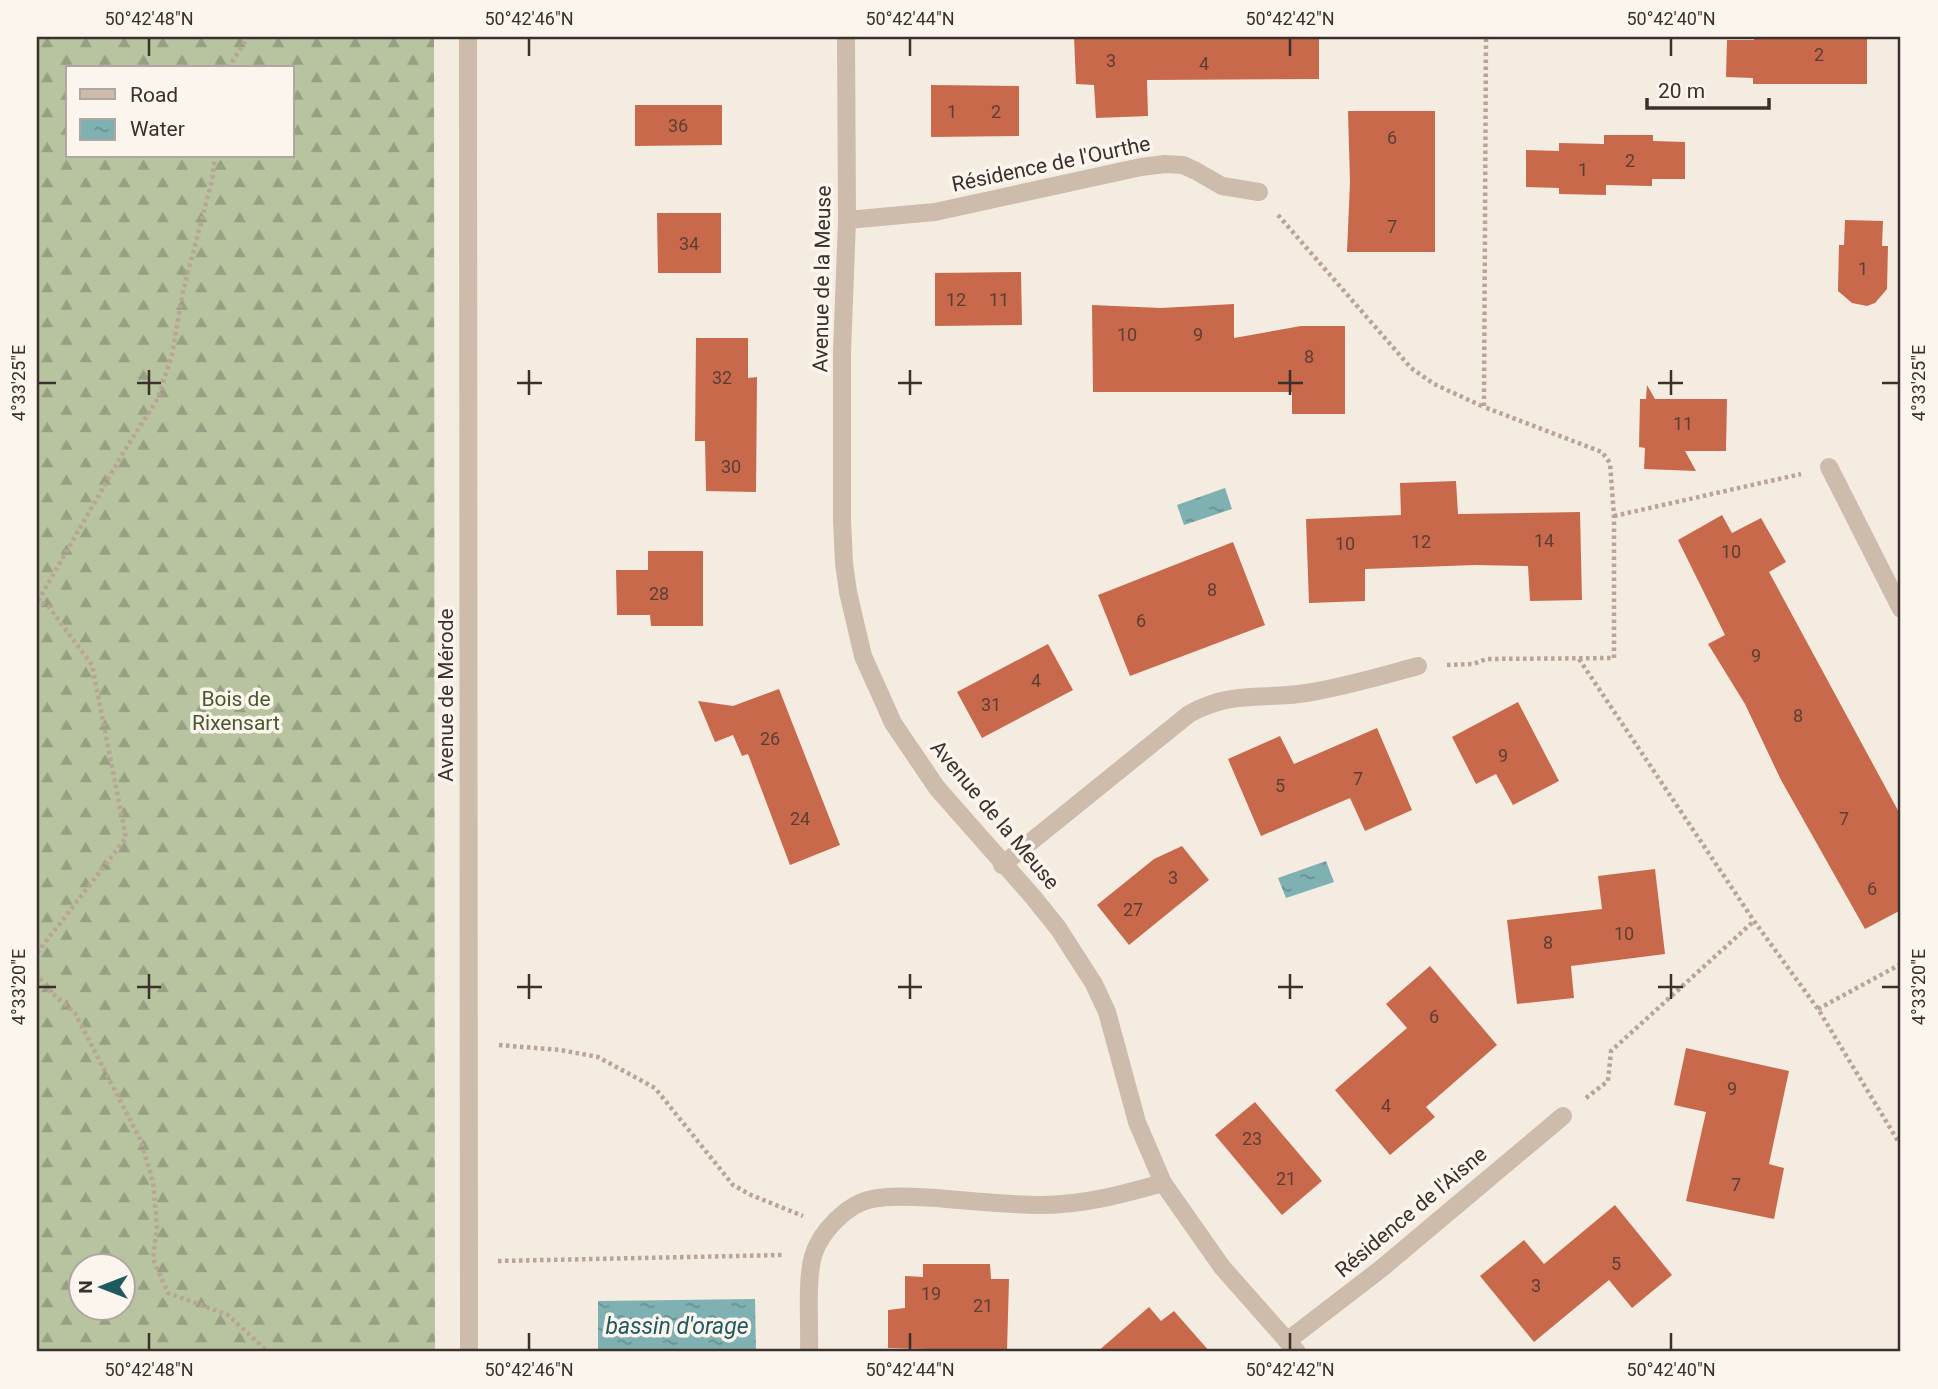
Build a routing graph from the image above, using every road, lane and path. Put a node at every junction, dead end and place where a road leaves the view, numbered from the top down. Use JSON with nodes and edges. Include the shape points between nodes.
{"nodes":[{"id":1,"x":248,"y":37,"type":"edge"},
{"id":2,"x":468,"y":37,"type":"edge"},
{"id":3,"x":846,"y":37,"type":"edge"},
{"id":4,"x":1486,"y":37,"type":"edge"},
{"id":5,"x":229,"y":66,"type":"edge"},
{"id":6,"x":215,"y":158,"type":"edge"},
{"id":7,"x":1259,"y":192,"type":"joint"},
{"id":8,"x":847,"y":220,"type":"junction"},
{"id":9,"x":1485,"y":407,"type":"junction"},
{"id":10,"x":1829,"y":467,"type":"joint"},
{"id":11,"x":1614,"y":516,"type":"junction"},
{"id":12,"x":37,"y":600,"type":"edge"},
{"id":13,"x":1901,"y":608,"type":"edge"},
{"id":14,"x":1579,"y":658,"type":"junction"},
{"id":15,"x":1418,"y":666,"type":"joint"},
{"id":16,"x":1002,"y":864,"type":"junction"},
{"id":17,"x":1754,"y":921,"type":"junction"},
{"id":18,"x":37,"y":953,"type":"edge"},
{"id":19,"x":1901,"y":964,"type":"edge"},
{"id":20,"x":37,"y":972,"type":"edge"},
{"id":21,"x":1818,"y":1009,"type":"junction"},
{"id":22,"x":468,"y":1042,"type":"junction"},
{"id":23,"x":1563,"y":1116,"type":"joint"},
{"id":24,"x":1901,"y":1146,"type":"edge"},
{"id":25,"x":1163,"y":1183,"type":"junction"},
{"id":26,"x":830,"y":1226,"type":"junction"},
{"id":27,"x":813,"y":1255,"type":"junction"},
{"id":28,"x":469,"y":1262,"type":"junction"},
{"id":29,"x":1292,"y":1346,"type":"edge"},
{"id":30,"x":268,"y":1352,"type":"edge"},
{"id":31,"x":469,"y":1352,"type":"edge"},
{"id":32,"x":809,"y":1352,"type":"edge"}],
"edges":[{"from":1,"to":5,"type":"path"},
{"from":2,"to":22,"type":"street","name":"Avenue de Mérode"},
{"from":3,"to":8,"type":"street","name":"Avenue de la Meuse"},
{"from":4,"to":9,"type":"path"},
{"from":6,"to":12,"type":"path","via":[[158,400]]},
{"from":7,"to":8,"type":"street","name":"Résidence de l'Ourthe","via":[[1222,186],[1196,171],[1165,164],[935,212]]},
{"from":7,"to":9,"type":"path","via":[[1411,368]]},
{"from":8,"to":16,"type":"street","name":"Avenue de la Meuse","via":[[842,520],[855,627],[893,723],[937,789]]},
{"from":9,"to":11,"type":"path","via":[[1602,452],[1611,463]]},
{"from":10,"to":11,"type":"path"},
{"from":10,"to":13,"type":"street"},
{"from":11,"to":14,"type":"path","via":[[1614,658]]},
{"from":12,"to":18,"type":"path","via":[[48,606],[92,665],[126,838]]},
{"from":14,"to":15,"type":"path","via":[[1486,659],[1473,664]]},
{"from":14,"to":17,"type":"path"},
{"from":15,"to":16,"type":"street","via":[[1335,688],[1225,698],[1205,705]]},
{"from":16,"to":25,"type":"street","name":"Avenue de la Meuse","via":[[1058,928],[1094,984],[1107,1012],[1137,1122]]},
{"from":17,"to":21,"type":"path"},
{"from":17,"to":23,"type":"path","via":[[1611,1051],[1608,1081]]},
{"from":19,"to":21,"type":"path"},
{"from":20,"to":30,"type":"path","via":[[44,986],[75,1013],[140,1139],[153,1181],[158,1226],[153,1259],[168,1293],[228,1315]]},
{"from":21,"to":24,"type":"path"},
{"from":22,"to":26,"type":"path","via":[[598,1057],[655,1088],[733,1185]]},
{"from":22,"to":28,"type":"street","name":"Avenue de Mérode"},
{"from":23,"to":29,"type":"street","name":"Résidence de l'Aisne"},
{"from":25,"to":26,"type":"street","via":[[1072,1204],[869,1199]]},
{"from":25,"to":29,"type":"street","name":"Avenue de la Meuse","via":[[1222,1267]]},
{"from":26,"to":27,"type":"street"},
{"from":27,"to":28,"type":"path"},
{"from":27,"to":32,"type":"street"},
{"from":28,"to":31,"type":"street","name":"Avenue de Mérode"}]}
